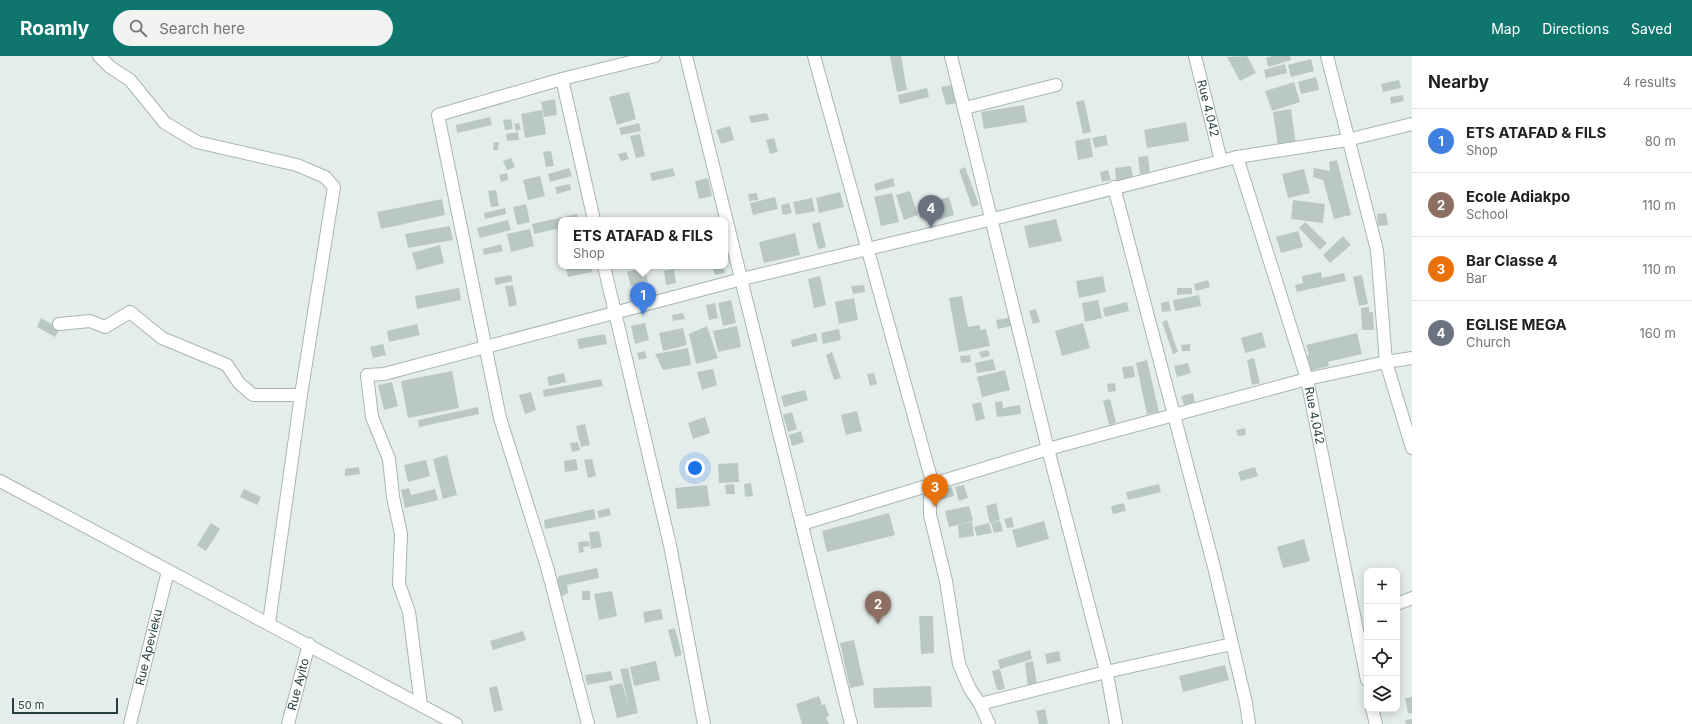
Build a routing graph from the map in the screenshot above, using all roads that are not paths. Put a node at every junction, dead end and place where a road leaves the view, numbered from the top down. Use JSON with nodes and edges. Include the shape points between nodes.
{"nodes":[{"id":1,"x":98,"y":56,"type":"edge"},
{"id":2,"x":655,"y":56,"type":"edge"},
{"id":3,"x":686,"y":56,"type":"edge"},
{"id":4,"x":814,"y":56,"type":"edge"},
{"id":5,"x":951,"y":56,"type":"edge"},
{"id":6,"x":1196,"y":56,"type":"edge"},
{"id":7,"x":1327,"y":56,"type":"edge"},
{"id":8,"x":562,"y":79,"type":"junction"},
{"id":9,"x":1056,"y":85,"type":"dead end"},
{"id":10,"x":965,"y":108,"type":"junction"},
{"id":11,"x":1412,"y":124,"type":"edge"},
{"id":12,"x":1347,"y":140,"type":"junction"},
{"id":13,"x":1237,"y":157,"type":"junction"},
{"id":14,"x":1221,"y":161,"type":"junction"},
{"id":15,"x":1114,"y":187,"type":"junction"},
{"id":16,"x":593,"y":217,"type":"edge"},
{"id":17,"x":726,"y":217,"type":"edge"},
{"id":18,"x":993,"y":219,"type":"junction"},
{"id":19,"x":728,"y":223,"type":"edge"},
{"id":20,"x":867,"y":249,"type":"junction"},
{"id":21,"x":605,"y":269,"type":"edge"},
{"id":22,"x":742,"y":279,"type":"junction"},
{"id":23,"x":615,"y":313,"type":"junction"},
{"id":24,"x":59,"y":324,"type":"dead end"},
{"id":25,"x":486,"y":347,"type":"junction"},
{"id":26,"x":1412,"y":358,"type":"edge"},
{"id":27,"x":1386,"y":362,"type":"junction"},
{"id":28,"x":1307,"y":379,"type":"junction"},
{"id":29,"x":301,"y":395,"type":"junction"},
{"id":30,"x":1173,"y":416,"type":"junction"},
{"id":31,"x":1412,"y":448,"type":"edge"},
{"id":32,"x":1048,"y":449,"type":"junction"},
{"id":33,"x":0,"y":481,"type":"edge"},
{"id":34,"x":933,"y":485,"type":"junction"},
{"id":35,"x":802,"y":524,"type":"junction"},
{"id":36,"x":168,"y":571,"type":"junction"},
{"id":37,"x":1412,"y":598,"type":"edge"},
{"id":38,"x":1400,"y":603,"type":"edge"},
{"id":39,"x":1362,"y":619,"type":"edge"},
{"id":40,"x":269,"y":623,"type":"junction"},
{"id":41,"x":309,"y":644,"type":"junction"},
{"id":42,"x":1232,"y":644,"type":"junction"},
{"id":43,"x":1106,"y":672,"type":"junction"},
{"id":44,"x":1367,"y":676,"type":"edge"},
{"id":45,"x":980,"y":704,"type":"junction"},
{"id":46,"x":421,"y":705,"type":"junction"},
{"id":47,"x":1373,"y":712,"type":"edge"},
{"id":48,"x":130,"y":724,"type":"edge"},
{"id":49,"x":288,"y":724,"type":"edge"},
{"id":50,"x":456,"y":724,"type":"edge"},
{"id":51,"x":588,"y":724,"type":"edge"},
{"id":52,"x":704,"y":724,"type":"edge"},
{"id":53,"x":851,"y":724,"type":"edge"},
{"id":54,"x":988,"y":724,"type":"edge"},
{"id":55,"x":1116,"y":724,"type":"edge"},
{"id":56,"x":1249,"y":724,"type":"edge"},
{"id":57,"x":1376,"y":724,"type":"edge"}],
"edges":[{"from":1,"to":29,"type":"street","via":[[130,80],[165,123],[196,142],[296,165],[325,177],[334,187]]},
{"from":2,"to":8,"type":"street"},
{"from":3,"to":17,"type":"street"},
{"from":4,"to":20,"type":"street"},
{"from":5,"to":10,"type":"street"},
{"from":6,"to":14,"type":"street","name":"Rue 4.042"},
{"from":7,"to":12,"type":"street"},
{"from":8,"to":16,"type":"street"},
{"from":8,"to":25,"type":"street","via":[[438,115]]},
{"from":9,"to":10,"type":"street"},
{"from":10,"to":18,"type":"street"},
{"from":11,"to":12,"type":"street"},
{"from":12,"to":13,"type":"street"},
{"from":12,"to":27,"type":"street","via":[[1377,250]]},
{"from":13,"to":14,"type":"street"},
{"from":13,"to":28,"type":"street","name":"Rue 4.042"},
{"from":14,"to":15,"type":"street"},
{"from":15,"to":18,"type":"street"},
{"from":15,"to":30,"type":"street"},
{"from":18,"to":20,"type":"street"},
{"from":18,"to":32,"type":"street"},
{"from":19,"to":22,"type":"street"},
{"from":20,"to":22,"type":"street"},
{"from":20,"to":34,"type":"street"},
{"from":21,"to":23,"type":"street"},
{"from":22,"to":23,"type":"street"},
{"from":22,"to":35,"type":"street"},
{"from":23,"to":25,"type":"street"},
{"from":23,"to":52,"type":"street","via":[[670,545]]},
{"from":24,"to":29,"type":"street","via":[[90,321],[105,327],[130,312],[162,338],[227,365],[239,383],[253,396]]},
{"from":25,"to":46,"type":"street","via":[[384,374],[367,375],[372,417],[389,459],[393,497],[401,534],[399,584],[409,612]]},
{"from":25,"to":51,"type":"street","via":[[500,418],[547,567]]},
{"from":26,"to":27,"type":"street"},
{"from":27,"to":28,"type":"street"},
{"from":27,"to":31,"type":"street"},
{"from":28,"to":30,"type":"street"},
{"from":28,"to":39,"type":"street","name":"Rue 4.042"},
{"from":29,"to":40,"type":"street"},
{"from":30,"to":32,"type":"street"},
{"from":30,"to":42,"type":"street"},
{"from":32,"to":34,"type":"street"},
{"from":32,"to":43,"type":"street"},
{"from":33,"to":36,"type":"street"},
{"from":34,"to":35,"type":"street"},
{"from":34,"to":45,"type":"street","via":[[930,515],[946,581],[960,664],[970,689]]},
{"from":35,"to":53,"type":"street"},
{"from":36,"to":40,"type":"street"},
{"from":36,"to":48,"type":"street","name":"Rue Apevieku"},
{"from":37,"to":38,"type":"street"},
{"from":39,"to":44,"type":"street","name":"Rue 4.042"},
{"from":40,"to":41,"type":"street"},
{"from":41,"to":46,"type":"street"},
{"from":41,"to":49,"type":"street","name":"Rue Ayito"},
{"from":42,"to":43,"type":"street"},
{"from":42,"to":56,"type":"street"},
{"from":43,"to":45,"type":"street"},
{"from":43,"to":55,"type":"street"},
{"from":45,"to":54,"type":"street"},
{"from":46,"to":50,"type":"street"},
{"from":47,"to":57,"type":"street"}]}
